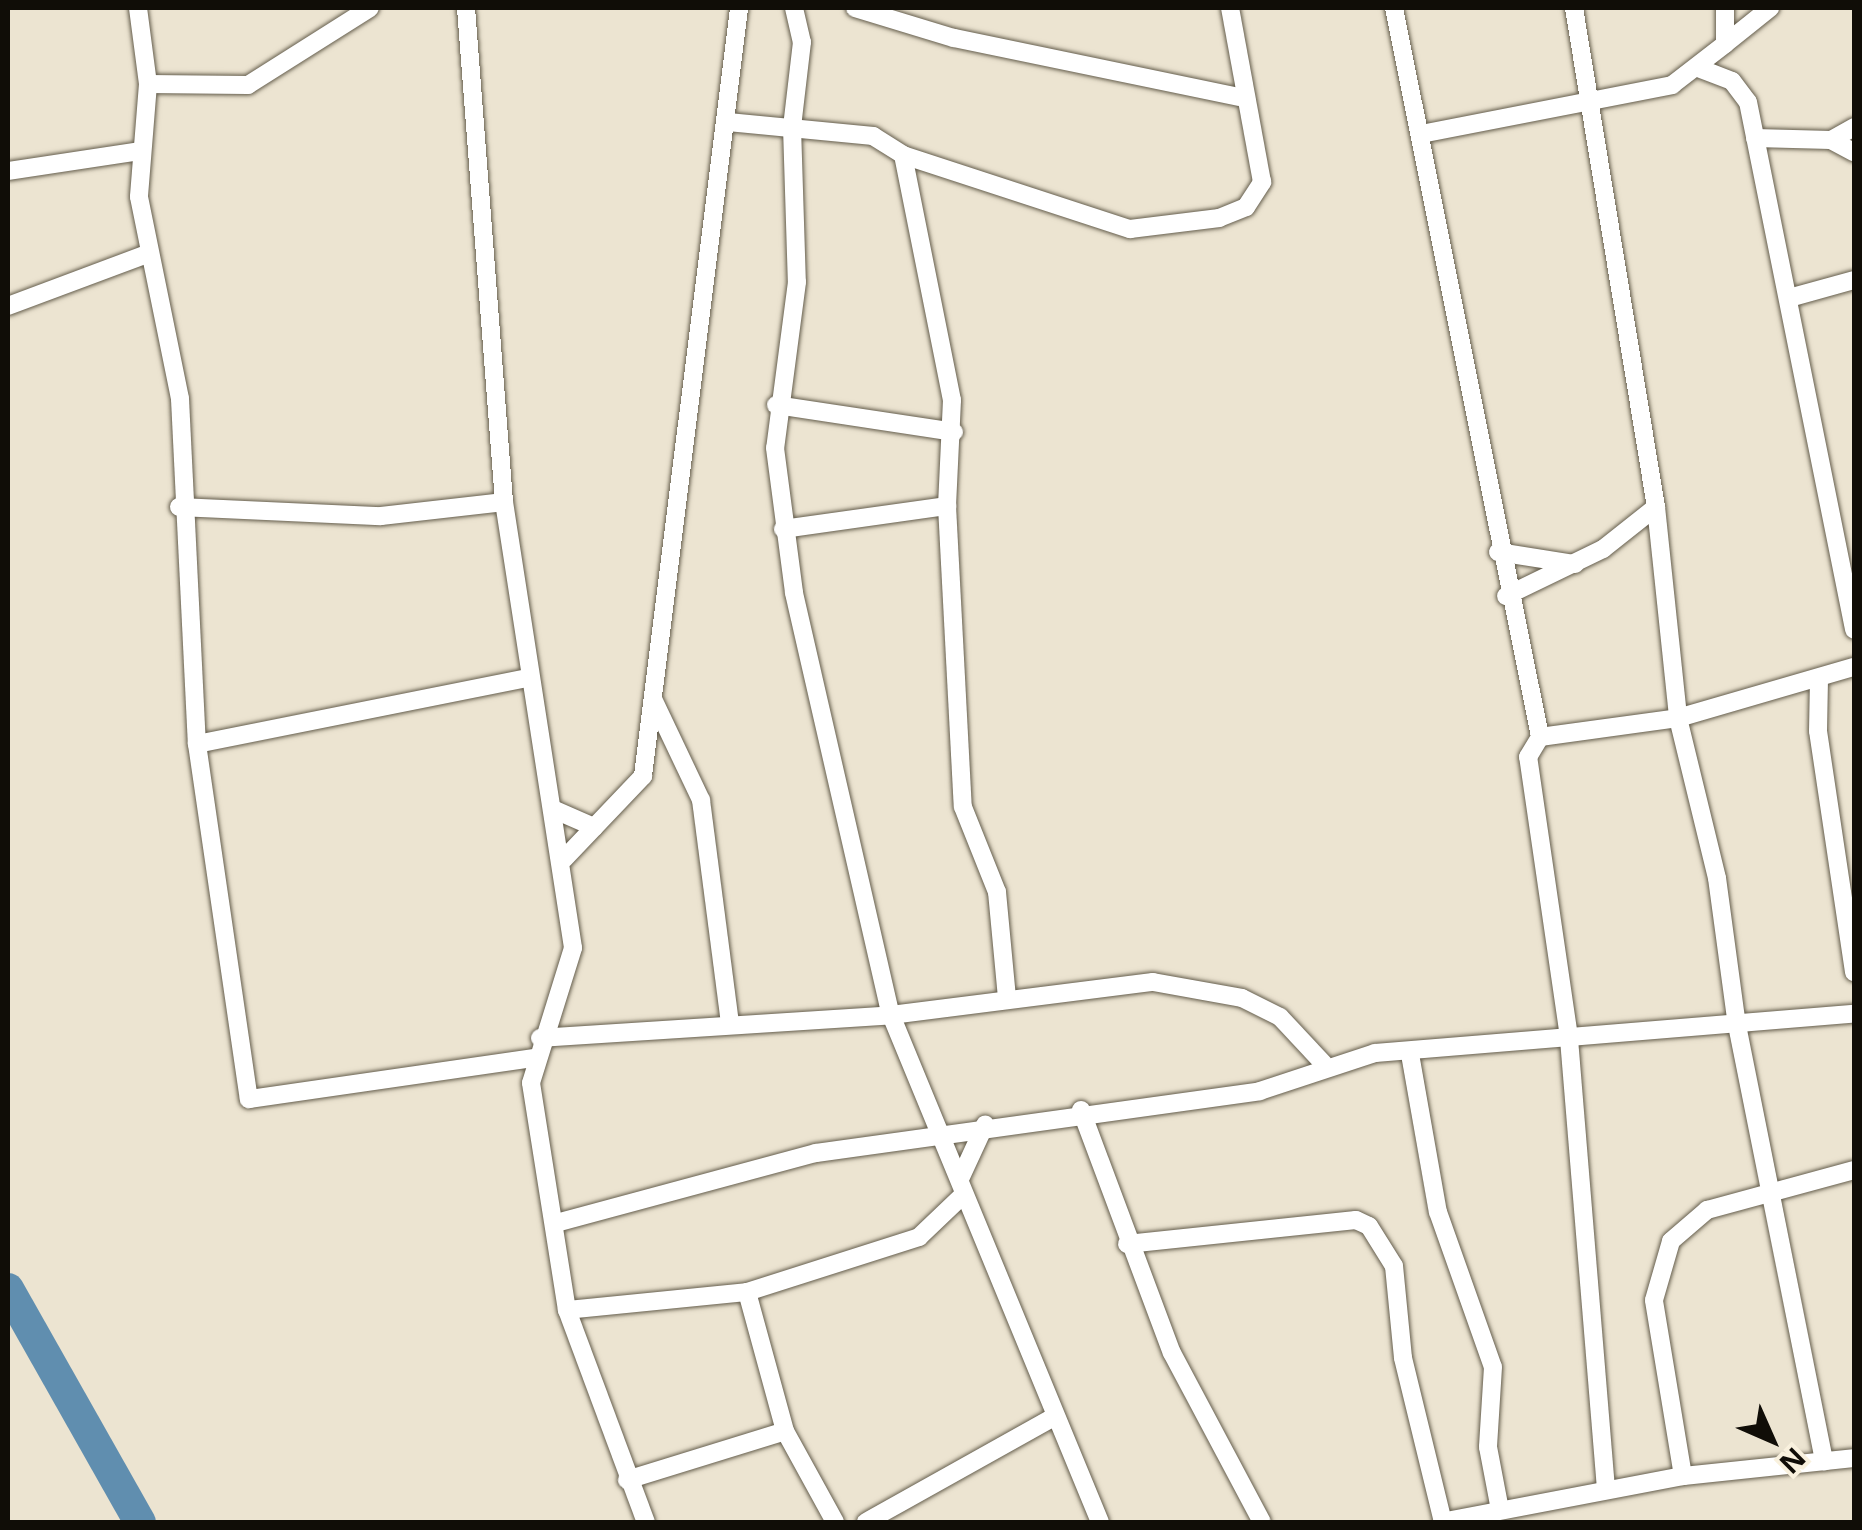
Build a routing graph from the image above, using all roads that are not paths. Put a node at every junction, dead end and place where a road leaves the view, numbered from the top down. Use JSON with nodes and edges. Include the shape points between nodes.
{"nodes":[{"id":1,"x":138,"y":8,"type":"edge"},
{"id":2,"x":370,"y":8,"type":"edge"},
{"id":3,"x":466,"y":8,"type":"edge"},
{"id":4,"x":739,"y":8,"type":"edge"},
{"id":5,"x":794,"y":8,"type":"edge"},
{"id":6,"x":855,"y":8,"type":"edge"},
{"id":7,"x":1230,"y":8,"type":"edge"},
{"id":8,"x":1394,"y":8,"type":"edge"},
{"id":9,"x":1574,"y":8,"type":"edge"},
{"id":10,"x":1725,"y":8,"type":"edge"},
{"id":11,"x":1770,"y":8,"type":"edge"},
{"id":12,"x":1724,"y":44,"type":"junction"},
{"id":13,"x":1701,"y":69,"type":"junction"},
{"id":14,"x":148,"y":84,"type":"junction"},
{"id":15,"x":1240,"y":97,"type":"junction"},
{"id":16,"x":1590,"y":104,"type":"junction"},
{"id":17,"x":728,"y":122,"type":"junction"},
{"id":18,"x":792,"y":127,"type":"junction"},
{"id":19,"x":1854,"y":127,"type":"edge"},
{"id":20,"x":1421,"y":134,"type":"junction"},
{"id":21,"x":1755,"y":138,"type":"junction"},
{"id":22,"x":1830,"y":140,"type":"junction"},
{"id":23,"x":141,"y":152,"type":"junction"},
{"id":24,"x":1854,"y":152,"type":"edge"},
{"id":25,"x":903,"y":155,"type":"junction"},
{"id":26,"x":8,"y":171,"type":"edge"},
{"id":27,"x":147,"y":254,"type":"junction"},
{"id":28,"x":1854,"y":280,"type":"edge"},
{"id":29,"x":1789,"y":298,"type":"junction"},
{"id":30,"x":8,"y":306,"type":"edge"},
{"id":31,"x":776,"y":406,"type":"junction"},
{"id":32,"x":954,"y":432,"type":"junction"},
{"id":33,"x":504,"y":502,"type":"junction"},
{"id":34,"x":947,"y":506,"type":"junction"},
{"id":35,"x":179,"y":507,"type":"junction"},
{"id":36,"x":1656,"y":507,"type":"junction"},
{"id":37,"x":782,"y":530,"type":"junction"},
{"id":38,"x":1498,"y":552,"type":"junction"},
{"id":39,"x":1575,"y":564,"type":"junction"},
{"id":40,"x":1506,"y":596,"type":"junction"},
{"id":41,"x":1854,"y":628,"type":"edge"},
{"id":42,"x":1854,"y":667,"type":"edge"},
{"id":43,"x":528,"y":678,"type":"junction"},
{"id":44,"x":1819,"y":679,"type":"junction"},
{"id":45,"x":654,"y":701,"type":"junction"},
{"id":46,"x":1678,"y":718,"type":"junction"},
{"id":47,"x":1540,"y":736,"type":"junction"},
{"id":48,"x":197,"y":744,"type":"junction"},
{"id":49,"x":555,"y":810,"type":"junction"},
{"id":50,"x":594,"y":827,"type":"junction"},
{"id":51,"x":564,"y":858,"type":"junction"},
{"id":52,"x":1854,"y":972,"type":"edge"},
{"id":53,"x":1007,"y":997,"type":"junction"},
{"id":54,"x":1854,"y":1014,"type":"edge"},
{"id":55,"x":890,"y":1015,"type":"junction"},
{"id":56,"x":730,"y":1022,"type":"junction"},
{"id":57,"x":1737,"y":1025,"type":"junction"},
{"id":58,"x":1569,"y":1037,"type":"junction"},
{"id":59,"x":540,"y":1038,"type":"junction"},
{"id":60,"x":1410,"y":1054,"type":"junction"},
{"id":61,"x":534,"y":1058,"type":"junction"},
{"id":62,"x":1324,"y":1064,"type":"junction"},
{"id":63,"x":1081,"y":1110,"type":"junction"},
{"id":64,"x":986,"y":1125,"type":"junction"},
{"id":65,"x":943,"y":1130,"type":"junction"},
{"id":66,"x":1854,"y":1170,"type":"edge"},
{"id":67,"x":962,"y":1186,"type":"junction"},
{"id":68,"x":1768,"y":1192,"type":"junction"},
{"id":69,"x":556,"y":1223,"type":"junction"},
{"id":70,"x":1128,"y":1244,"type":"junction"},
{"id":71,"x":747,"y":1292,"type":"junction"},
{"id":72,"x":567,"y":1310,"type":"junction"},
{"id":73,"x":1054,"y":1417,"type":"junction"},
{"id":74,"x":785,"y":1431,"type":"junction"},
{"id":75,"x":1854,"y":1458,"type":"edge"},
{"id":76,"x":1824,"y":1461,"type":"junction"},
{"id":77,"x":1683,"y":1476,"type":"junction"},
{"id":78,"x":627,"y":1480,"type":"junction"},
{"id":79,"x":1606,"y":1488,"type":"junction"},
{"id":80,"x":1500,"y":1510,"type":"junction"},
{"id":81,"x":646,"y":1522,"type":"edge"},
{"id":82,"x":834,"y":1522,"type":"edge"},
{"id":83,"x":866,"y":1522,"type":"edge"},
{"id":84,"x":1100,"y":1522,"type":"edge"},
{"id":85,"x":1262,"y":1522,"type":"edge"},
{"id":86,"x":1442,"y":1522,"type":"edge"}],
"edges":[{"from":1,"to":14,"type":"street"},
{"from":2,"to":14,"type":"street","via":[[248,85]]},
{"from":3,"to":33,"type":"street"},
{"from":4,"to":17,"type":"street"},
{"from":5,"to":18,"type":"street","via":[[802,42]]},
{"from":6,"to":15,"type":"street","via":[[954,38]]},
{"from":7,"to":15,"type":"street"},
{"from":8,"to":20,"type":"street"},
{"from":9,"to":16,"type":"street"},
{"from":10,"to":12,"type":"street"},
{"from":11,"to":12,"type":"street"},
{"from":12,"to":13,"type":"street"},
{"from":13,"to":16,"type":"street"},
{"from":13,"to":21,"type":"street","via":[[1742,90]]},
{"from":14,"to":23,"type":"street"},
{"from":15,"to":25,"type":"street","via":[[1259,196],[1219,218],[1155,230]]},
{"from":16,"to":20,"type":"street","via":[[1498,112]]},
{"from":16,"to":36,"type":"street"},
{"from":17,"to":18,"type":"street"},
{"from":17,"to":45,"type":"street"},
{"from":18,"to":25,"type":"street","via":[[873,136]]},
{"from":18,"to":31,"type":"street","via":[[797,282]]},
{"from":19,"to":22,"type":"street"},
{"from":20,"to":38,"type":"street"},
{"from":21,"to":22,"type":"street"},
{"from":21,"to":29,"type":"street"},
{"from":22,"to":24,"type":"street"},
{"from":23,"to":26,"type":"street"},
{"from":23,"to":27,"type":"street"},
{"from":25,"to":32,"type":"street"},
{"from":27,"to":30,"type":"street"},
{"from":27,"to":35,"type":"street","via":[[180,399]]},
{"from":28,"to":29,"type":"street"},
{"from":29,"to":41,"type":"street"},
{"from":31,"to":32,"type":"street"},
{"from":31,"to":37,"type":"street"},
{"from":32,"to":34,"type":"street"},
{"from":33,"to":35,"type":"street","via":[[381,516]]},
{"from":33,"to":43,"type":"street"},
{"from":34,"to":37,"type":"street"},
{"from":34,"to":53,"type":"street","via":[[963,806],[997,892]]},
{"from":35,"to":48,"type":"street"},
{"from":36,"to":39,"type":"street"},
{"from":36,"to":46,"type":"street"},
{"from":37,"to":55,"type":"street"},
{"from":38,"to":39,"type":"street"},
{"from":38,"to":40,"type":"street"},
{"from":39,"to":40,"type":"street"},
{"from":40,"to":47,"type":"street"},
{"from":42,"to":44,"type":"street"},
{"from":43,"to":48,"type":"street"},
{"from":43,"to":49,"type":"street"},
{"from":44,"to":46,"type":"street"},
{"from":44,"to":52,"type":"street","via":[[1818,731]]},
{"from":45,"to":50,"type":"street","via":[[643,776]]},
{"from":45,"to":56,"type":"street","via":[[700,800]]},
{"from":46,"to":47,"type":"street"},
{"from":46,"to":57,"type":"street","via":[[1717,878]]},
{"from":47,"to":58,"type":"street","via":[[1528,757]]},
{"from":48,"to":61,"type":"street","via":[[249,1099]]},
{"from":49,"to":50,"type":"street"},
{"from":49,"to":51,"type":"street"},
{"from":50,"to":51,"type":"street"},
{"from":51,"to":59,"type":"street","via":[[574,948]]},
{"from":53,"to":55,"type":"street"},
{"from":53,"to":62,"type":"street","via":[[1200,984],[1280,1017]]},
{"from":54,"to":57,"type":"street"},
{"from":55,"to":56,"type":"street"},
{"from":55,"to":65,"type":"street"},
{"from":56,"to":59,"type":"street"},
{"from":57,"to":58,"type":"street"},
{"from":57,"to":68,"type":"street"},
{"from":58,"to":60,"type":"street"},
{"from":58,"to":79,"type":"street"},
{"from":59,"to":61,"type":"street"},
{"from":60,"to":62,"type":"street"},
{"from":60,"to":80,"type":"street","via":[[1438,1212],[1493,1367],[1488,1447]]},
{"from":61,"to":69,"type":"street"},
{"from":62,"to":63,"type":"street","via":[[1260,1091]]},
{"from":63,"to":64,"type":"street"},
{"from":63,"to":70,"type":"street"},
{"from":64,"to":65,"type":"street"},
{"from":64,"to":67,"type":"street"},
{"from":65,"to":67,"type":"street"},
{"from":65,"to":69,"type":"street","via":[[816,1153]]},
{"from":66,"to":68,"type":"street"},
{"from":67,"to":71,"type":"street","via":[[918,1237]]},
{"from":67,"to":73,"type":"street"},
{"from":68,"to":76,"type":"street"},
{"from":68,"to":77,"type":"street","via":[[1687,1224],[1658,1267],[1662,1368]]},
{"from":69,"to":72,"type":"street"},
{"from":70,"to":85,"type":"street","via":[[1172,1353]]},
{"from":70,"to":86,"type":"street","via":[[1356,1220],[1369,1226],[1394,1266],[1403,1358]]},
{"from":71,"to":72,"type":"street"},
{"from":71,"to":74,"type":"street"},
{"from":72,"to":78,"type":"street"},
{"from":73,"to":83,"type":"street"},
{"from":73,"to":84,"type":"street"},
{"from":74,"to":78,"type":"street"},
{"from":74,"to":82,"type":"street"},
{"from":75,"to":76,"type":"street"},
{"from":76,"to":77,"type":"street"},
{"from":77,"to":79,"type":"street"},
{"from":78,"to":81,"type":"street"},
{"from":79,"to":80,"type":"street"},
{"from":80,"to":86,"type":"street"}]}
